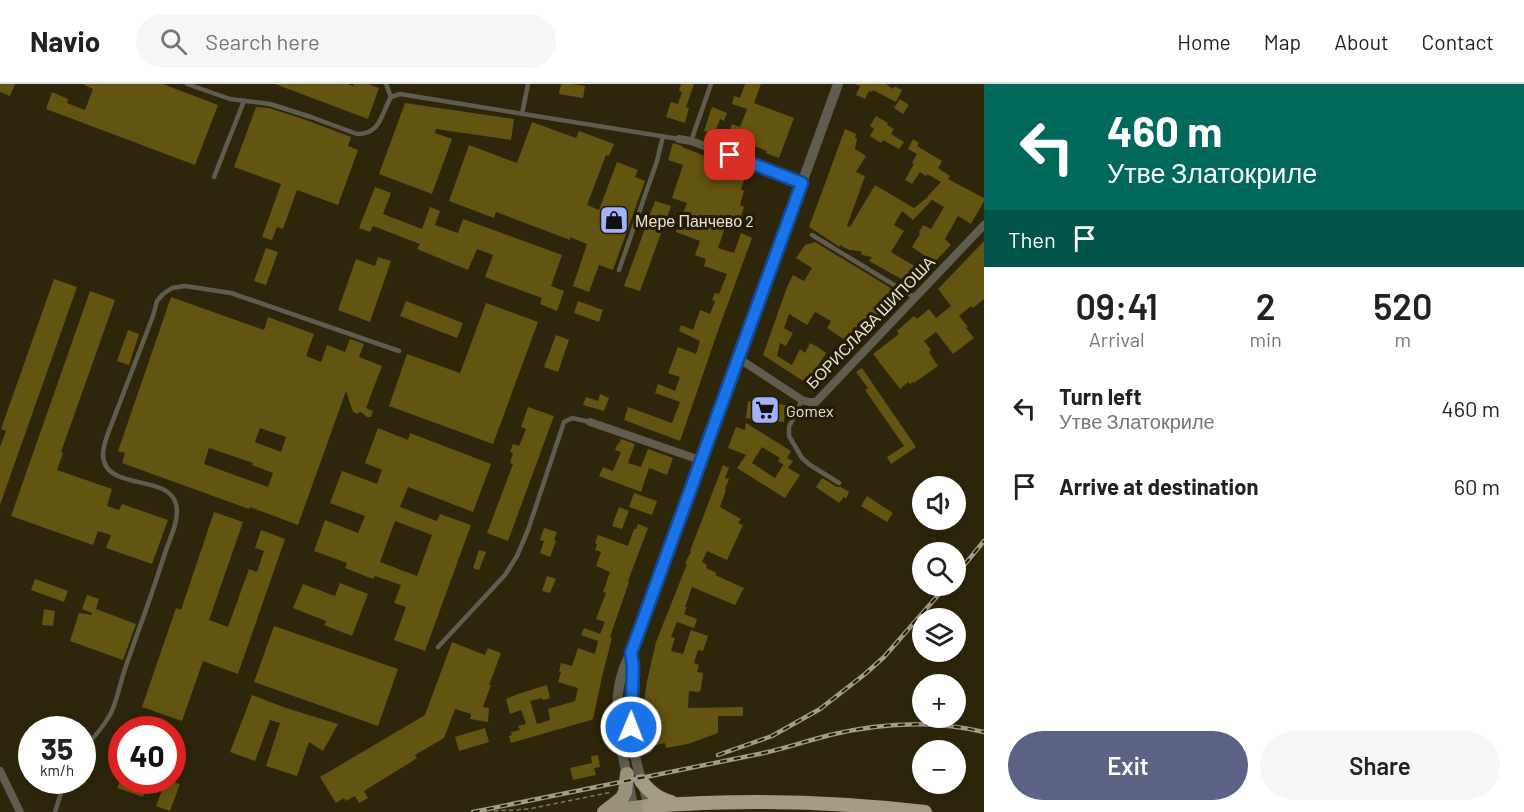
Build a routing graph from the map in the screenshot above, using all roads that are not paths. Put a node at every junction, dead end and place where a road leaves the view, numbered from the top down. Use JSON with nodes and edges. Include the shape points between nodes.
{"nodes":[{"id":1,"x":187,"y":84,"type":"edge"},
{"id":2,"x":386,"y":84,"type":"edge"},
{"id":3,"x":528,"y":84,"type":"edge"},
{"id":4,"x":711,"y":84,"type":"edge"},
{"id":5,"x":838,"y":84,"type":"edge"},
{"id":6,"x":391,"y":97,"type":"junction"},
{"id":7,"x":244,"y":101,"type":"junction"},
{"id":8,"x":522,"y":114,"type":"junction"},
{"id":9,"x":663,"y":136,"type":"junction"},
{"id":10,"x":679,"y":139,"type":"joint"},
{"id":11,"x":691,"y":141,"type":"junction"},
{"id":12,"x":214,"y":177,"type":"dead end"},
{"id":13,"x":802,"y":183,"type":"junction"},
{"id":14,"x":983,"y":229,"type":"edge"},
{"id":15,"x":812,"y":235,"type":"dead end"},
{"id":16,"x":619,"y":270,"type":"dead end"},
{"id":17,"x":915,"y":297,"type":"junction"},
{"id":18,"x":399,"y":351,"type":"dead end"},
{"id":19,"x":738,"y":358,"type":"junction"},
{"id":20,"x":802,"y":400,"type":"junction"},
{"id":21,"x":590,"y":422,"type":"joint"},
{"id":22,"x":700,"y":460,"type":"junction"},
{"id":23,"x":839,"y":483,"type":"dead end"},
{"id":24,"x":438,"y":647,"type":"dead end"},
{"id":25,"x":631,"y":653,"type":"junction"},
{"id":26,"x":96,"y":734,"type":"edge"},
{"id":27,"x":0,"y":771,"type":"edge"},
{"id":28,"x":627,"y":774,"type":"junction"},
{"id":29,"x":642,"y":781,"type":"junction"},
{"id":30,"x":61,"y":794,"type":"edge"},
{"id":31,"x":679,"y":804,"type":"junction"},
{"id":32,"x":650,"y":809,"type":"edge"},
{"id":33,"x":635,"y":810,"type":"edge"},
{"id":34,"x":20,"y":812,"type":"edge"},
{"id":35,"x":55,"y":812,"type":"edge"},
{"id":36,"x":603,"y":812,"type":"edge"},
{"id":37,"x":926,"y":812,"type":"edge"}],
"edges":[{"from":1,"to":7,"type":"lane"},
{"from":2,"to":6,"type":"lane"},
{"from":3,"to":8,"type":"lane"},
{"from":4,"to":11,"type":"lane"},
{"from":5,"to":13,"type":"street"},
{"from":6,"to":7,"type":"lane","via":[[377,126],[365,134],[270,104]]},
{"from":6,"to":8,"type":"lane","via":[[400,94]]},
{"from":7,"to":12,"type":"lane"},
{"from":8,"to":9,"type":"lane"},
{"from":9,"to":10,"type":"lane"},
{"from":9,"to":16,"type":"lane"},
{"from":10,"to":11,"type":"street"},
{"from":11,"to":13,"type":"street"},
{"from":13,"to":19,"type":"street"},
{"from":14,"to":17,"type":"street","name":"БОРИСЛАВА ШИПОША"},
{"from":15,"to":17,"type":"lane"},
{"from":17,"to":20,"type":"street","name":"БОРИСЛАВА ШИПОША","via":[[816,402]]},
{"from":18,"to":26,"type":"lane","via":[[231,293],[185,286],[172,288],[157,301],[103,455],[106,466],[118,476],[169,492],[177,508],[175,524],[111,712]]},
{"from":19,"to":20,"type":"street","name":"БОРИСЛАВА ШИПОША"},
{"from":19,"to":22,"type":"street"},
{"from":20,"to":23,"type":"lane","via":[[789,427],[789,436],[802,458]]},
{"from":21,"to":22,"type":"street"},
{"from":21,"to":24,"type":"lane","via":[[572,418],[564,422],[517,556],[505,575]]},
{"from":22,"to":25,"type":"street"},
{"from":25,"to":28,"type":"street","via":[[624,665],[617,707]]},
{"from":25,"to":29,"type":"street","via":[[631,727]]},
{"from":27,"to":34,"type":"street"},
{"from":28,"to":33,"type":"street"},
{"from":28,"to":36,"type":"main road","via":[[624,794]]},
{"from":29,"to":31,"type":"highway","via":[[656,796]]},
{"from":29,"to":32,"type":"street"},
{"from":30,"to":35,"type":"lane"},
{"from":31,"to":32,"type":"highway"},
{"from":31,"to":37,"type":"highway","via":[[823,803]]},
{"from":32,"to":33,"type":"main road"},
{"from":33,"to":36,"type":"main road"}]}
